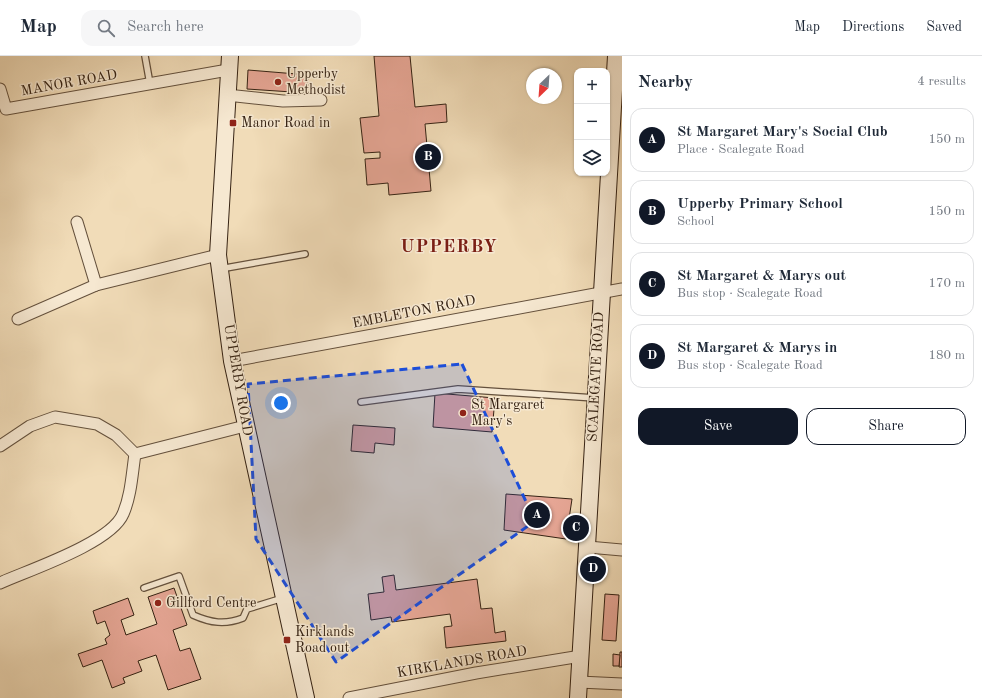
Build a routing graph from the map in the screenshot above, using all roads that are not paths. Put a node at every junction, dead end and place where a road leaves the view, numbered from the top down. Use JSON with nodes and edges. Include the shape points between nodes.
{"nodes":[{"id":1,"x":145,"y":56,"type":"edge"},
{"id":2,"x":616,"y":56,"type":"edge"},
{"id":3,"x":229,"y":63,"type":"edge"},
{"id":4,"x":150,"y":84,"type":"junction"},
{"id":5,"x":0,"y":89,"type":"edge"},
{"id":6,"x":227,"y":95,"type":"junction"},
{"id":7,"x":321,"y":100,"type":"dead end"},
{"id":8,"x":3,"y":110,"type":"edge"},
{"id":9,"x":77,"y":222,"type":"dead end"},
{"id":10,"x":305,"y":254,"type":"dead end"},
{"id":11,"x":219,"y":262,"type":"junction"},
{"id":12,"x":96,"y":285,"type":"junction"},
{"id":13,"x":622,"y":289,"type":"edge"},
{"id":14,"x":601,"y":292,"type":"junction"},
{"id":15,"x":18,"y":319,"type":"dead end"},
{"id":16,"x":232,"y":361,"type":"junction"},
{"id":17,"x":595,"y":398,"type":"junction"},
{"id":18,"x":361,"y":402,"type":"dead end"},
{"id":19,"x":245,"y":426,"type":"junction"},
{"id":20,"x":0,"y":446,"type":"edge"},
{"id":21,"x":135,"y":454,"type":"junction"},
{"id":22,"x":588,"y":547,"type":"junction"},
{"id":23,"x":622,"y":550,"type":"edge"},
{"id":24,"x":0,"y":583,"type":"edge"},
{"id":25,"x":144,"y":588,"type":"dead end"},
{"id":26,"x":284,"y":598,"type":"junction"},
{"id":27,"x":581,"y":656,"type":"junction"},
{"id":28,"x":622,"y":684,"type":"edge"},
{"id":29,"x":579,"y":690,"type":"edge"},
{"id":30,"x":306,"y":698,"type":"edge"},
{"id":31,"x":349,"y":698,"type":"edge"}],
"edges":[{"from":1,"to":4,"type":"lane"},
{"from":2,"to":14,"type":"street","name":"SCALEGATE ROAD"},
{"from":3,"to":4,"type":"street","name":"MANOR ROAD"},
{"from":3,"to":6,"type":"street","name":"UPPERBY ROAD"},
{"from":4,"to":8,"type":"street","name":"MANOR ROAD"},
{"from":5,"to":8,"type":"street","name":"MANOR ROAD"},
{"from":6,"to":7,"type":"street","via":[[283,101]]},
{"from":6,"to":11,"type":"street","name":"UPPERBY ROAD"},
{"from":9,"to":12,"type":"street"},
{"from":10,"to":11,"type":"lane"},
{"from":11,"to":12,"type":"street"},
{"from":11,"to":16,"type":"street","name":"UPPERBY ROAD"},
{"from":12,"to":15,"type":"street"},
{"from":13,"to":14,"type":"street","name":"EMBLETON ROAD"},
{"from":14,"to":16,"type":"street","name":"EMBLETON ROAD"},
{"from":14,"to":17,"type":"street","name":"SCALEGATE ROAD"},
{"from":16,"to":19,"type":"street","name":"UPPERBY ROAD"},
{"from":17,"to":18,"type":"lane","via":[[458,389]]},
{"from":17,"to":22,"type":"street","name":"SCALEGATE ROAD"},
{"from":19,"to":21,"type":"street"},
{"from":19,"to":26,"type":"street","name":"UPPERBY ROAD"},
{"from":20,"to":21,"type":"street","via":[[30,426],[55,417],[97,424],[116,435]]},
{"from":21,"to":24,"type":"street","via":[[123,515],[107,534],[90,544]]},
{"from":22,"to":23,"type":"street"},
{"from":22,"to":27,"type":"street","name":"SCALEGATE ROAD"},
{"from":25,"to":26,"type":"lane","via":[[179,576],[193,615],[205,621],[230,623],[243,618],[247,609]]},
{"from":26,"to":30,"type":"street","name":"UPPERBY ROAD"},
{"from":27,"to":29,"type":"street","name":"SCALEGATE ROAD"},
{"from":27,"to":31,"type":"street","name":"KIRKLANDS ROAD"},
{"from":28,"to":29,"type":"street"}]}
